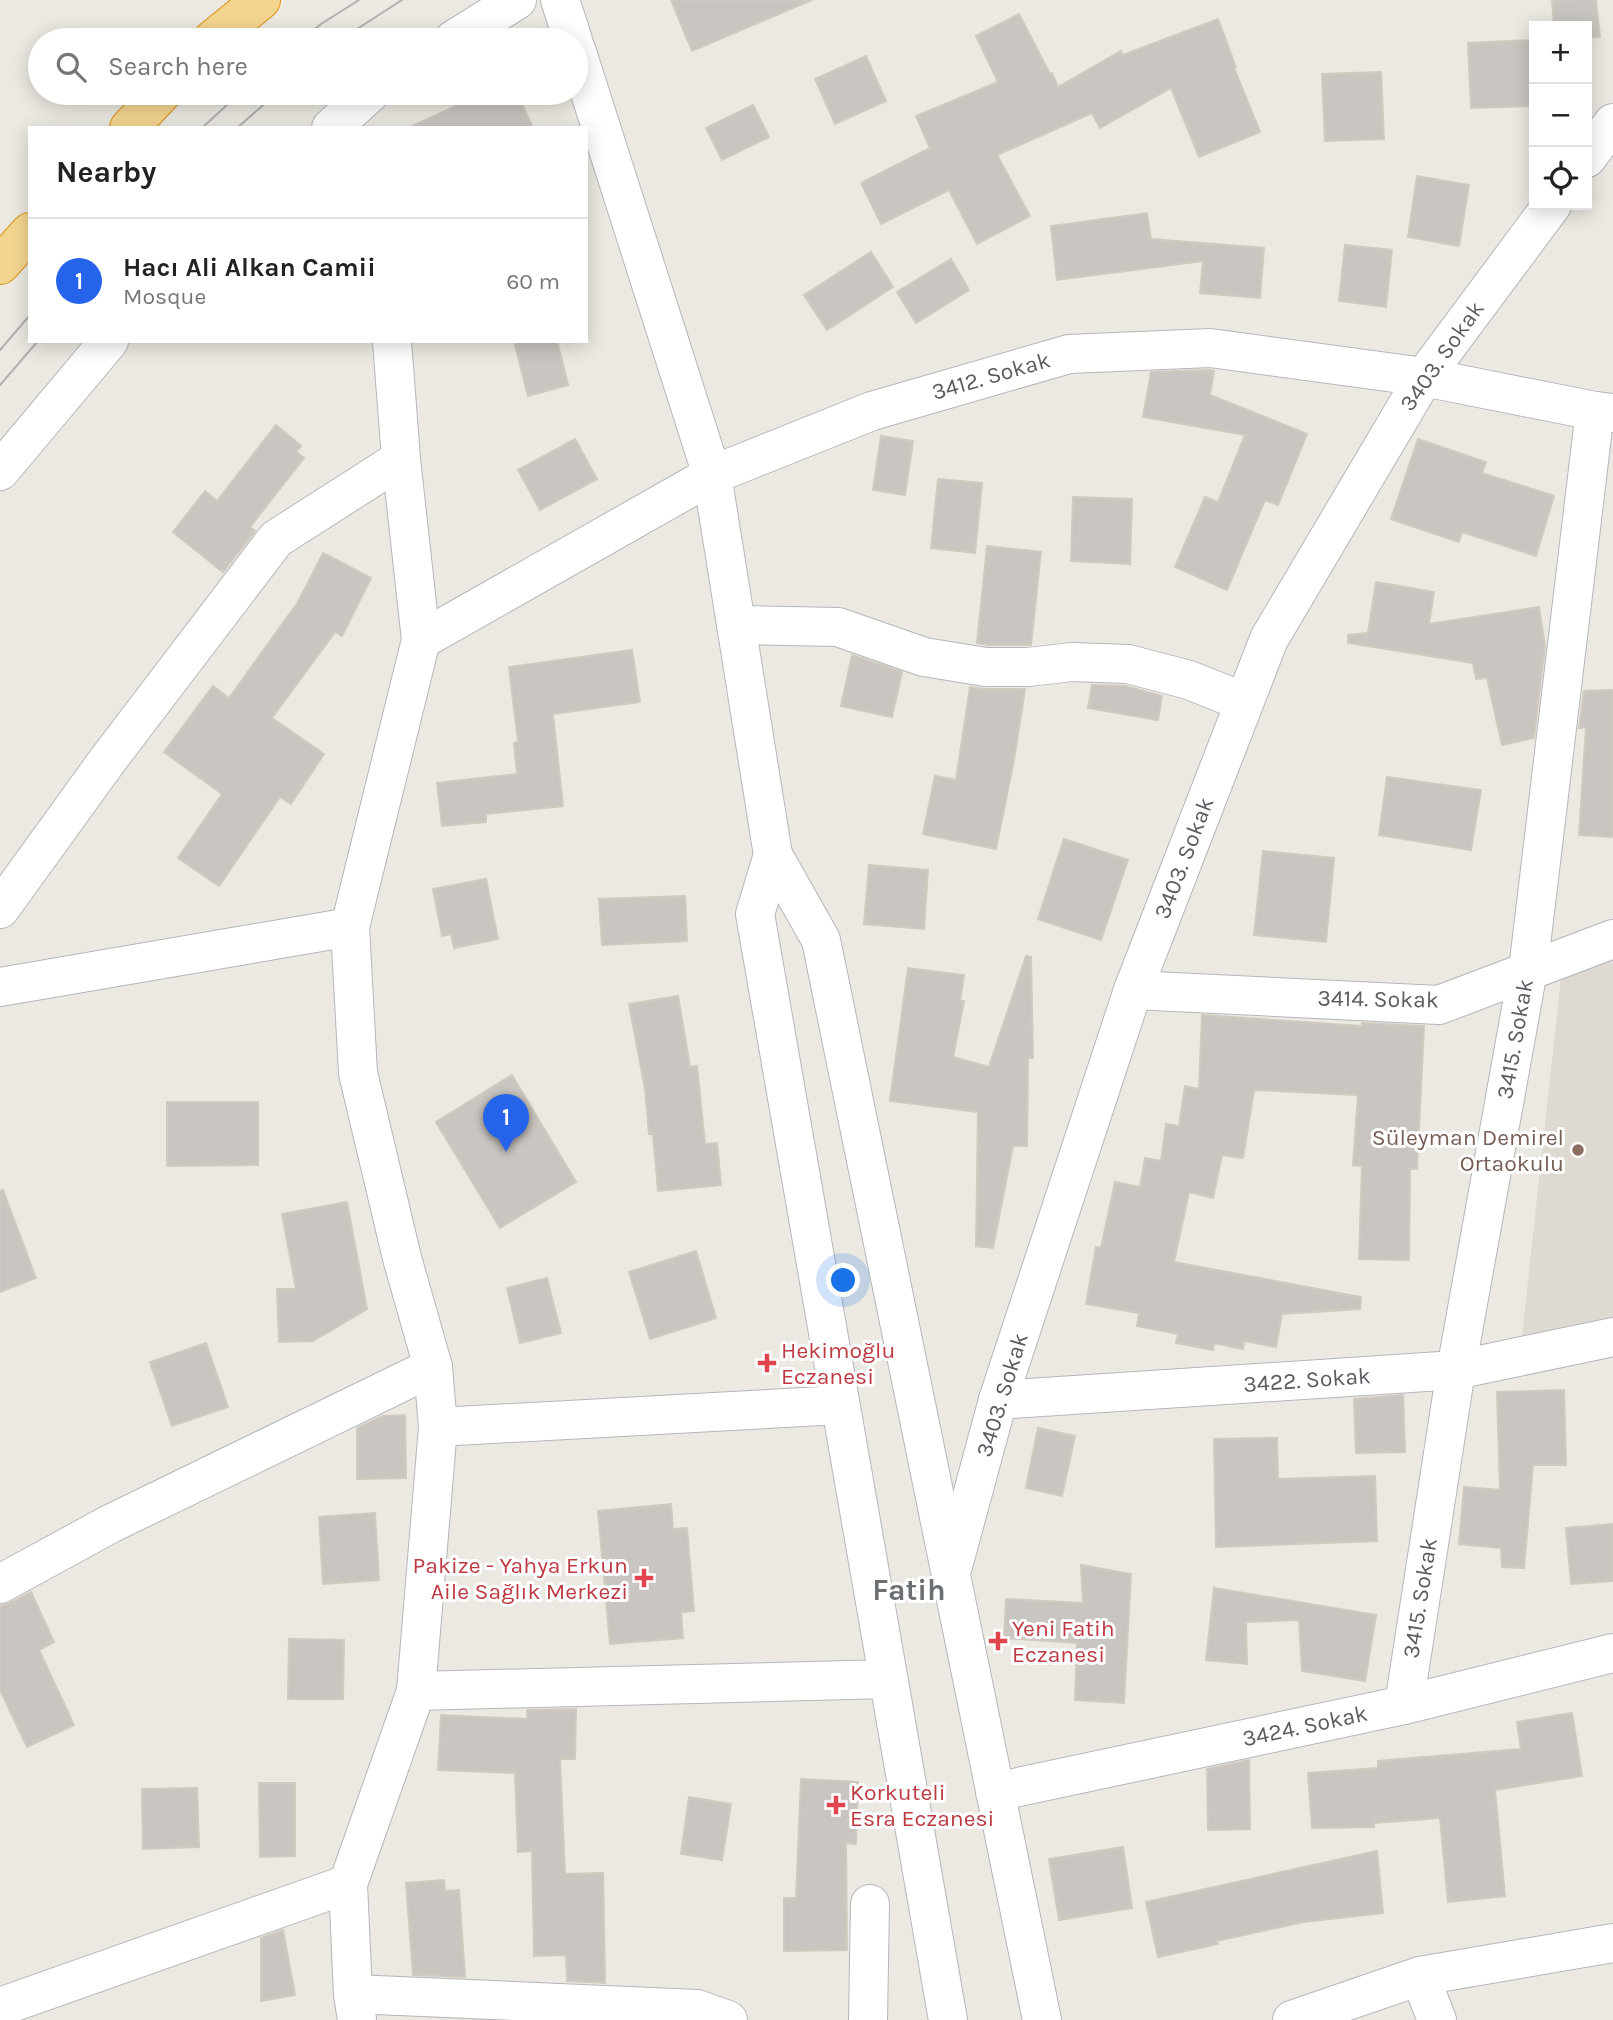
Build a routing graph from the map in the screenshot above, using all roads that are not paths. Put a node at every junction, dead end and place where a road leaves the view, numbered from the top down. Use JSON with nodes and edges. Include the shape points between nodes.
{"nodes":[{"id":1,"x":261,"y":0,"type":"edge"},
{"id":2,"x":517,"y":0,"type":"edge"},
{"id":3,"x":560,"y":0,"type":"edge"},
{"id":4,"x":227,"y":28,"type":"edge"},
{"id":5,"x":472,"y":28,"type":"edge"},
{"id":6,"x":569,"y":28,"type":"edge"},
{"id":7,"x":588,"y":87,"type":"edge"},
{"id":8,"x":150,"y":105,"type":"edge"},
{"id":9,"x":358,"y":105,"type":"edge"},
{"id":10,"x":373,"y":105,"type":"edge"},
{"id":11,"x":1613,"y":123,"type":"edge"},
{"id":12,"x":130,"y":126,"type":"edge"},
{"id":13,"x":333,"y":126,"type":"edge"},
{"id":14,"x":375,"y":126,"type":"edge"},
{"id":15,"x":1592,"y":151,"type":"edge"},
{"id":16,"x":1548,"y":210,"type":"edge"},
{"id":17,"x":28,"y":234,"type":"edge"},
{"id":18,"x":0,"y":265,"type":"edge"},
{"id":19,"x":107,"y":343,"type":"edge"},
{"id":20,"x":392,"y":343,"type":"edge"},
{"id":21,"x":1424,"y":377,"type":"junction"},
{"id":22,"x":1604,"y":412,"type":"edge"},
{"id":23,"x":401,"y":459,"type":"junction"},
{"id":24,"x":0,"y":471,"type":"edge"},
{"id":25,"x":712,"y":475,"type":"junction"},
{"id":26,"x":736,"y":625,"type":"junction"},
{"id":27,"x":421,"y":640,"type":"junction"},
{"id":28,"x":1244,"y":702,"type":"junction"},
{"id":29,"x":773,"y":855,"type":"junction"},
{"id":30,"x":0,"y":909,"type":"edge"},
{"id":31,"x":350,"y":927,"type":"junction"},
{"id":32,"x":1613,"y":939,"type":"edge"},
{"id":33,"x":1528,"y":970,"type":"junction"},
{"id":34,"x":0,"y":987,"type":"edge"},
{"id":35,"x":1133,"y":990,"type":"junction"},
{"id":36,"x":1613,"y":1337,"type":"edge"},
{"id":37,"x":433,"y":1367,"type":"junction"},
{"id":38,"x":1456,"y":1370,"type":"junction"},
{"id":39,"x":998,"y":1400,"type":"junction"},
{"id":40,"x":840,"y":1405,"type":"junction"},
{"id":41,"x":439,"y":1427,"type":"junction"},
{"id":42,"x":951,"y":1575,"type":"junction"},
{"id":43,"x":0,"y":1584,"type":"edge"},
{"id":44,"x":1613,"y":1653,"type":"edge"},
{"id":45,"x":888,"y":1679,"type":"junction"},
{"id":46,"x":415,"y":1691,"type":"junction"},
{"id":47,"x":1404,"y":1705,"type":"junction"},
{"id":48,"x":995,"y":1792,"type":"junction"},
{"id":49,"x":348,"y":1884,"type":"junction"},
{"id":50,"x":870,"y":1903,"type":"dead end"},
{"id":51,"x":1613,"y":1943,"type":"edge"},
{"id":52,"x":1420,"y":1976,"type":"junction"},
{"id":53,"x":0,"y":2007,"type":"edge"},
{"id":54,"x":355,"y":2007,"type":"edge"},
{"id":55,"x":728,"y":2020,"type":"edge"},
{"id":56,"x":868,"y":2020,"type":"edge"},
{"id":57,"x":948,"y":2020,"type":"edge"},
{"id":58,"x":1042,"y":2020,"type":"edge"},
{"id":59,"x":1292,"y":2020,"type":"edge"},
{"id":60,"x":1437,"y":2020,"type":"edge"}],
"edges":[{"from":1,"to":4,"type":"highway"},
{"from":2,"to":5,"type":"street"},
{"from":3,"to":6,"type":"street"},
{"from":7,"to":25,"type":"street"},
{"from":8,"to":12,"type":"highway"},
{"from":9,"to":13,"type":"street"},
{"from":10,"to":14,"type":"street"},
{"from":11,"to":15,"type":"street"},
{"from":16,"to":21,"type":"street","name":"3403. Sokak"},
{"from":17,"to":18,"type":"highway"},
{"from":19,"to":24,"type":"street"},
{"from":20,"to":23,"type":"street"},
{"from":21,"to":22,"type":"street","name":"3412. Sokak"},
{"from":21,"to":25,"type":"street","name":"3412. Sokak","via":[[1210,348],[1069,354],[872,411]]},
{"from":21,"to":28,"type":"street","name":"3403. Sokak","via":[[1269,639]]},
{"from":22,"to":33,"type":"street","name":"3415. Sokak"},
{"from":23,"to":27,"type":"street"},
{"from":23,"to":30,"type":"street","via":[[276,539]]},
{"from":25,"to":26,"type":"street"},
{"from":25,"to":27,"type":"street","name":"3412. Sokak"},
{"from":26,"to":28,"type":"street","via":[[838,627],[924,657],[986,667],[1128,664],[1189,680]]},
{"from":26,"to":29,"type":"street"},
{"from":27,"to":31,"type":"street"},
{"from":28,"to":35,"type":"street","name":"3403. Sokak"},
{"from":29,"to":40,"type":"street","via":[[755,914]]},
{"from":29,"to":42,"type":"street","via":[[821,940]]},
{"from":31,"to":34,"type":"street"},
{"from":31,"to":37,"type":"street","via":[[358,1073]]},
{"from":32,"to":33,"type":"street","name":"3414. Sokak"},
{"from":33,"to":35,"type":"street","name":"3414. Sokak","via":[[1439,1004]]},
{"from":33,"to":38,"type":"street","name":"3415. Sokak"},
{"from":35,"to":39,"type":"street","name":"3403. Sokak"},
{"from":36,"to":38,"type":"street","name":"3422. Sokak"},
{"from":37,"to":41,"type":"street"},
{"from":37,"to":43,"type":"street","via":[[110,1524]]},
{"from":38,"to":39,"type":"street","name":"3422. Sokak"},
{"from":38,"to":47,"type":"street","name":"3415. Sokak"},
{"from":39,"to":42,"type":"street","name":"3403. Sokak"},
{"from":40,"to":41,"type":"street"},
{"from":40,"to":45,"type":"street"},
{"from":41,"to":46,"type":"street"},
{"from":42,"to":48,"type":"street"},
{"from":44,"to":47,"type":"street","name":"3424. Sokak"},
{"from":45,"to":46,"type":"street"},
{"from":45,"to":57,"type":"street"},
{"from":46,"to":49,"type":"street"},
{"from":47,"to":48,"type":"street","name":"3424. Sokak"},
{"from":48,"to":58,"type":"street"},
{"from":49,"to":53,"type":"street"},
{"from":49,"to":54,"type":"street"},
{"from":50,"to":56,"type":"street"},
{"from":51,"to":52,"type":"street"},
{"from":52,"to":59,"type":"street"},
{"from":52,"to":60,"type":"street"},
{"from":54,"to":55,"type":"street","via":[[697,2009]]}]}
